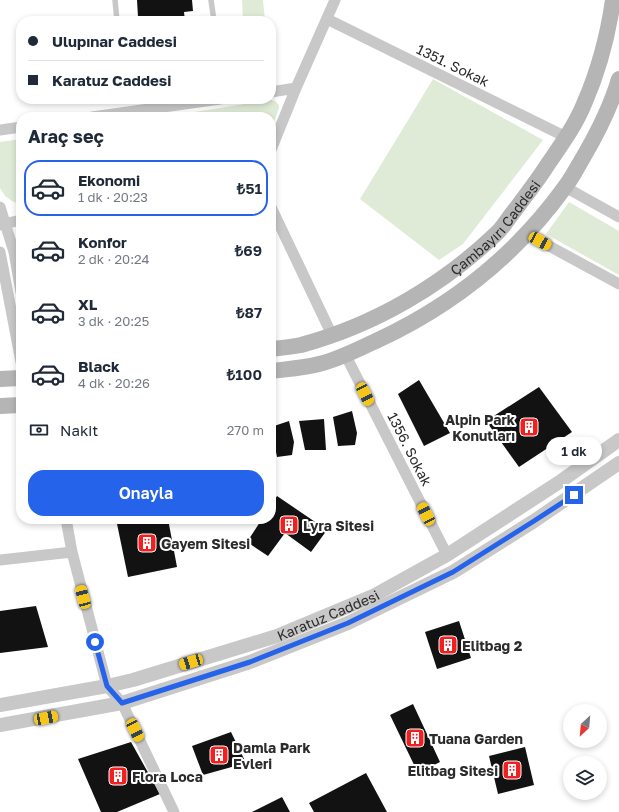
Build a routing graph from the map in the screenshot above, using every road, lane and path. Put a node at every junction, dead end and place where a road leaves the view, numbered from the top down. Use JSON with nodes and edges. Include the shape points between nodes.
{"nodes":[{"id":1,"x":115,"y":0,"type":"edge"},
{"id":2,"x":212,"y":0,"type":"edge"},
{"id":3,"x":335,"y":0,"type":"edge"},
{"id":4,"x":613,"y":0,"type":"edge"},
{"id":5,"x":117,"y":16,"type":"edge"},
{"id":6,"x":214,"y":16,"type":"edge"},
{"id":7,"x":327,"y":19,"type":"junction"},
{"id":8,"x":619,"y":79,"type":"edge"},
{"id":9,"x":296,"y":88,"type":"junction"},
{"id":10,"x":276,"y":91,"type":"edge"},
{"id":11,"x":184,"y":104,"type":"edge"},
{"id":12,"x":128,"y":112,"type":"edge"},
{"id":13,"x":16,"y":128,"type":"edge"},
{"id":14,"x":0,"y":130,"type":"edge"},
{"id":15,"x":566,"y":137,"type":"junction"},
{"id":16,"x":276,"y":138,"type":"edge"},
{"id":17,"x":566,"y":187,"type":"junction"},
{"id":18,"x":0,"y":207,"type":"edge"},
{"id":19,"x":276,"y":217,"type":"edge"},
{"id":20,"x":619,"y":217,"type":"edge"},
{"id":21,"x":16,"y":221,"type":"edge"},
{"id":22,"x":3,"y":224,"type":"edge"},
{"id":23,"x":527,"y":234,"type":"junction"},
{"id":24,"x":0,"y":252,"type":"edge"},
{"id":25,"x":16,"y":263,"type":"edge"},
{"id":26,"x":619,"y":284,"type":"edge"},
{"id":27,"x":332,"y":335,"type":"junction"},
{"id":28,"x":16,"y":336,"type":"edge"},
{"id":29,"x":276,"y":348,"type":"edge"},
{"id":30,"x":346,"y":356,"type":"junction"},
{"id":31,"x":276,"y":370,"type":"edge"},
{"id":32,"x":16,"y":378,"type":"edge"},
{"id":33,"x":0,"y":379,"type":"edge"},
{"id":34,"x":16,"y":405,"type":"edge"},
{"id":35,"x":0,"y":406,"type":"edge"},
{"id":36,"x":619,"y":440,"type":"edge"},
{"id":37,"x":617,"y":469,"type":"edge"},
{"id":38,"x":67,"y":524,"type":"edge"},
{"id":39,"x":72,"y":552,"type":"junction"},
{"id":40,"x":447,"y":555,"type":"junction"},
{"id":41,"x":0,"y":560,"type":"edge"},
{"id":42,"x":107,"y":686,"type":"junction"},
{"id":43,"x":122,"y":703,"type":"junction"},
{"id":44,"x":0,"y":705,"type":"edge"},
{"id":45,"x":0,"y":725,"type":"edge"},
{"id":46,"x":174,"y":812,"type":"edge"}],
"edges":[{"from":1,"to":5,"type":"lane"},
{"from":2,"to":6,"type":"lane"},
{"from":3,"to":7,"type":"street"},
{"from":4,"to":15,"type":"main road","name":"Çambayırı Caddesi","via":[[584,105]]},
{"from":7,"to":9,"type":"street"},
{"from":7,"to":15,"type":"street","name":"1351. Sokak"},
{"from":8,"to":17,"type":"main road","name":"Çambayırı Caddesi","via":[[594,139]]},
{"from":9,"to":10,"type":"street"},
{"from":9,"to":16,"type":"street"},
{"from":11,"to":12,"type":"street"},
{"from":13,"to":14,"type":"street"},
{"from":15,"to":27,"type":"main road","name":"Çambayırı Caddesi","via":[[536,183],[499,231],[456,268],[383,313]]},
{"from":17,"to":20,"type":"street"},
{"from":17,"to":23,"type":"main road","name":"Çambayırı Caddesi"},
{"from":18,"to":22,"type":"street"},
{"from":19,"to":27,"type":"street"},
{"from":21,"to":22,"type":"street"},
{"from":22,"to":25,"type":"street"},
{"from":23,"to":26,"type":"street"},
{"from":23,"to":30,"type":"main road","name":"Çambayırı Caddesi","via":[[503,258],[448,302]]},
{"from":24,"to":28,"type":"street"},
{"from":27,"to":29,"type":"main road","name":"Çambayırı Caddesi","via":[[300,345]]},
{"from":30,"to":31,"type":"main road","name":"Çambayırı Caddesi","via":[[318,364]]},
{"from":30,"to":40,"type":"street","name":"1356. Sokak"},
{"from":32,"to":33,"type":"main road"},
{"from":34,"to":35,"type":"main road"},
{"from":36,"to":40,"type":"street","name":"Karatuz Caddesi"},
{"from":37,"to":43,"type":"street","name":"Karatuz Caddesi","via":[[453,572],[404,597],[348,623],[250,662]]},
{"from":38,"to":39,"type":"street"},
{"from":39,"to":41,"type":"street"},
{"from":39,"to":42,"type":"street"},
{"from":40,"to":42,"type":"street","name":"Karatuz Caddesi","via":[[373,596],[277,636]]},
{"from":42,"to":43,"type":"street"},
{"from":42,"to":44,"type":"street","name":"Karatuz Caddesi"},
{"from":43,"to":45,"type":"street","name":"Karatuz Caddesi"},
{"from":43,"to":46,"type":"street"}]}
